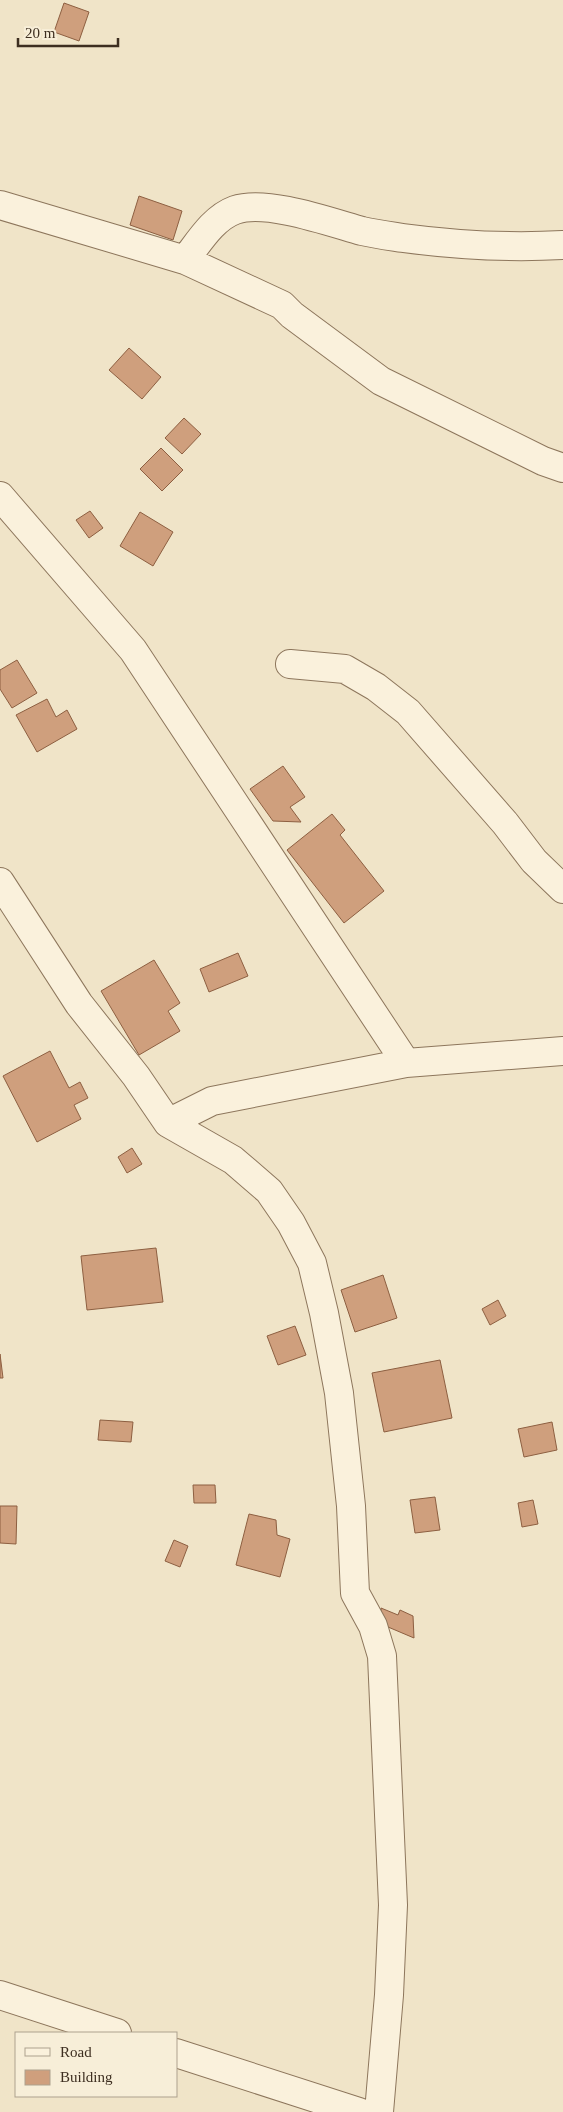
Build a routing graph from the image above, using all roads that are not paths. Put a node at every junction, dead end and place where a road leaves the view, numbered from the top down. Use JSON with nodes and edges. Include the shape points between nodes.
{"nodes":[{"id":1,"x":0,"y":205,"type":"edge"},
{"id":2,"x":563,"y":245,"type":"edge"},
{"id":3,"x":185,"y":260,"type":"junction"},
{"id":4,"x":563,"y":468,"type":"edge"},
{"id":5,"x":0,"y":496,"type":"edge"},
{"id":6,"x":290,"y":664,"type":"dead end"},
{"id":7,"x":0,"y":882,"type":"edge"},
{"id":8,"x":563,"y":889,"type":"edge"},
{"id":9,"x":563,"y":1051,"type":"edge"},
{"id":10,"x":406,"y":1063,"type":"junction"},
{"id":11,"x":168,"y":1123,"type":"junction"},
{"id":12,"x":0,"y":1995,"type":"edge"},
{"id":13,"x":114,"y":2032,"type":"edge"},
{"id":14,"x":178,"y":2054,"type":"edge"},
{"id":15,"x":359,"y":2112,"type":"edge"},
{"id":16,"x":378,"y":2112,"type":"edge"}],
"edges":[{"from":1,"to":3,"type":"street"},
{"from":2,"to":3,"type":"street","via":[[467,244],[404,238],[257,207],[237,209],[216,220]]},
{"from":3,"to":4,"type":"street","via":[[282,305],[381,381]]},
{"from":5,"to":10,"type":"street","via":[[133,650]]},
{"from":6,"to":8,"type":"street","via":[[345,669],[408,712],[534,861]]},
{"from":7,"to":11,"type":"street","via":[[79,1004],[136,1076]]},
{"from":9,"to":10,"type":"street"},
{"from":10,"to":11,"type":"street","via":[[212,1101]]},
{"from":11,"to":16,"type":"street","via":[[233,1160],[269,1191],[312,1263],[324,1313],[341,1412],[351,1506],[355,1594],[373,1626],[382,1656],[393,1906]]},
{"from":12,"to":13,"type":"street"},
{"from":14,"to":15,"type":"street"}]}
